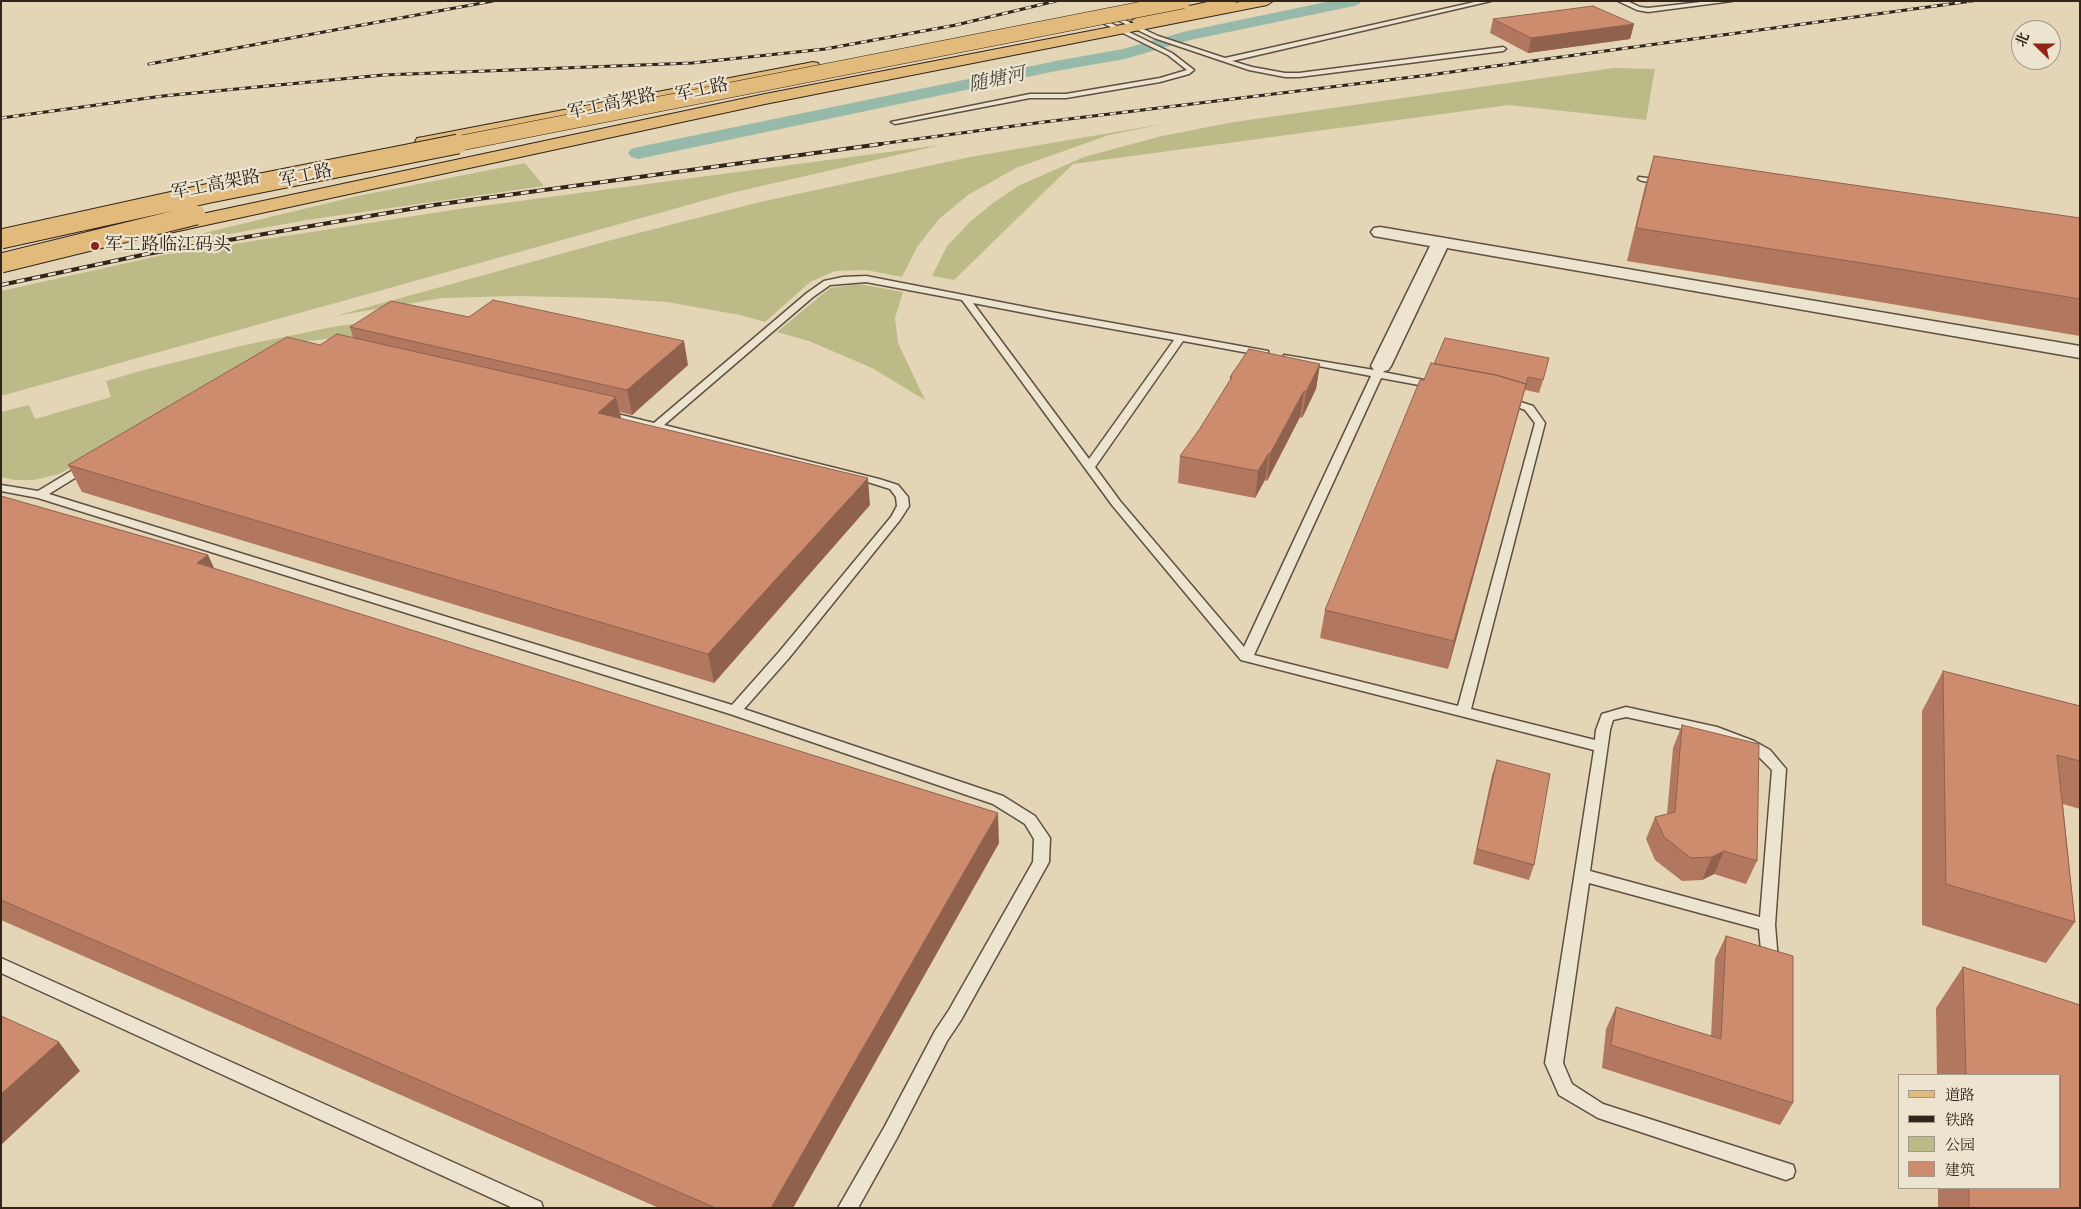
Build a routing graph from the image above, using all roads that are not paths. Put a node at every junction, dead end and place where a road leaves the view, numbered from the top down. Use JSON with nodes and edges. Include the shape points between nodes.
{"nodes":[{"id":1,"x":1150,"y":1,"type":"edge"},
{"id":2,"x":1155,"y":1,"type":"edge"},
{"id":3,"x":1183,"y":1,"type":"edge"},
{"id":4,"x":1232,"y":1,"type":"edge"},
{"id":5,"x":1267,"y":1,"type":"edge"},
{"id":6,"x":1488,"y":1,"type":"edge"},
{"id":7,"x":1621,"y":1,"type":"edge"},
{"id":8,"x":1729,"y":1,"type":"edge"},
{"id":9,"x":1093,"y":12,"type":"junction"},
{"id":10,"x":1027,"y":31,"type":"junction"},
{"id":11,"x":1133,"y":33,"type":"junction"},
{"id":12,"x":1503,"y":49,"type":"dead end"},
{"id":13,"x":1226,"y":60,"type":"junction"},
{"id":14,"x":895,"y":122,"type":"dead end"},
{"id":15,"x":1642,"y":179,"type":"dead end"},
{"id":16,"x":1672,"y":183,"type":"edge"},
{"id":17,"x":263,"y":198,"type":"junction"},
{"id":18,"x":1,"y":232,"type":"edge"},
{"id":19,"x":1380,"y":232,"type":"dead end"},
{"id":20,"x":1,"y":239,"type":"edge"},
{"id":21,"x":1441,"y":242,"type":"junction"},
{"id":22,"x":1,"y":251,"type":"edge"},
{"id":23,"x":1,"y":263,"type":"edge"},
{"id":24,"x":965,"y":298,"type":"junction"},
{"id":25,"x":1180,"y":338,"type":"junction"},
{"id":26,"x":2080,"y":352,"type":"edge"},
{"id":27,"x":1379,"y":370,"type":"junction"},
{"id":28,"x":1444,"y":386,"type":"edge"},
{"id":29,"x":1493,"y":396,"type":"edge"},
{"id":30,"x":592,"y":411,"type":"edge"},
{"id":31,"x":657,"y":426,"type":"junction"},
{"id":32,"x":98,"y":460,"type":"edge"},
{"id":33,"x":1089,"y":466,"type":"junction"},
{"id":34,"x":1,"y":488,"type":"edge"},
{"id":35,"x":40,"y":495,"type":"junction"},
{"id":36,"x":1246,"y":657,"type":"junction"},
{"id":37,"x":735,"y":711,"type":"junction"},
{"id":38,"x":1463,"y":712,"type":"junction"},
{"id":39,"x":1601,"y":747,"type":"junction"},
{"id":40,"x":1582,"y":875,"type":"junction"},
{"id":41,"x":1767,"y":925,"type":"junction"},
{"id":42,"x":1770,"y":961,"type":"edge"},
{"id":43,"x":1,"y":966,"type":"edge"},
{"id":44,"x":1786,"y":1171,"type":"dead end"},
{"id":45,"x":534,"y":1208,"type":"edge"},
{"id":46,"x":846,"y":1208,"type":"edge"}],
"edges":[{"from":1,"to":9,"type":"main road","name":"军工路"},
{"from":2,"to":10,"type":"main road","bridge":true},
{"from":3,"to":10,"type":"main road","name":"军工高架路","bridge":true},
{"from":4,"to":17,"type":"main road","name":"军工高架路"},
{"from":5,"to":11,"type":"main road","name":"军工路"},
{"from":6,"to":13,"type":"lane"},
{"from":7,"to":8,"type":"lane","via":[[1648,10]]},
{"from":9,"to":11,"type":"lane"},
{"from":9,"to":11,"type":"lane"},
{"from":9,"to":18,"type":"main road","name":"军工路","via":[[206,184]]},
{"from":10,"to":20,"type":"main road","name":"军工高架路","bridge":true,"via":[[210,193]]},
{"from":11,"to":13,"type":"lane","via":[[1156,37]]},
{"from":11,"to":14,"type":"lane","via":[[1192,70],[1160,80],[1066,96],[1030,96]]},
{"from":11,"to":23,"type":"main road","name":"军工路","via":[[671,118]]},
{"from":12,"to":13,"type":"lane","via":[[1299,75],[1266,72]]},
{"from":15,"to":16,"type":"lane"},
{"from":17,"to":22,"type":"main road","name":"军工高架路","via":[[131,222]]},
{"from":17,"to":23,"type":"main road","bridge":true},
{"from":19,"to":21,"type":"street"},
{"from":21,"to":26,"type":"street"},
{"from":21,"to":27,"type":"street"},
{"from":24,"to":25,"type":"lane"},
{"from":24,"to":31,"type":"lane","via":[[866,279],[827,283],[810,294]]},
{"from":24,"to":33,"type":"lane"},
{"from":25,"to":27,"type":"lane"},
{"from":25,"to":33,"type":"lane"},
{"from":27,"to":28,"type":"lane"},
{"from":27,"to":36,"type":"lane"},
{"from":29,"to":38,"type":"lane","via":[[1529,408],[1540,423]]},
{"from":30,"to":31,"type":"lane"},
{"from":31,"to":37,"type":"lane","via":[[875,481],[894,487],[902,497],[904,506],[896,518]]},
{"from":32,"to":35,"type":"lane"},
{"from":33,"to":36,"type":"lane","via":[[1116,503]]},
{"from":34,"to":35,"type":"lane"},
{"from":35,"to":37,"type":"lane"},
{"from":36,"to":38,"type":"lane"},
{"from":37,"to":46,"type":"lane","via":[[998,800],[1030,820],[1042,838],[1041,862]]},
{"from":38,"to":39,"type":"lane"},
{"from":39,"to":40,"type":"lane"},
{"from":39,"to":41,"type":"lane","via":[[1607,717],[1626,712],[1717,732],[1749,744],[1765,754],[1779,769]]},
{"from":40,"to":41,"type":"lane"},
{"from":40,"to":44,"type":"lane","via":[[1554,1063],[1565,1089],[1598,1110]]},
{"from":41,"to":42,"type":"lane"},
{"from":43,"to":45,"type":"lane"}]}
